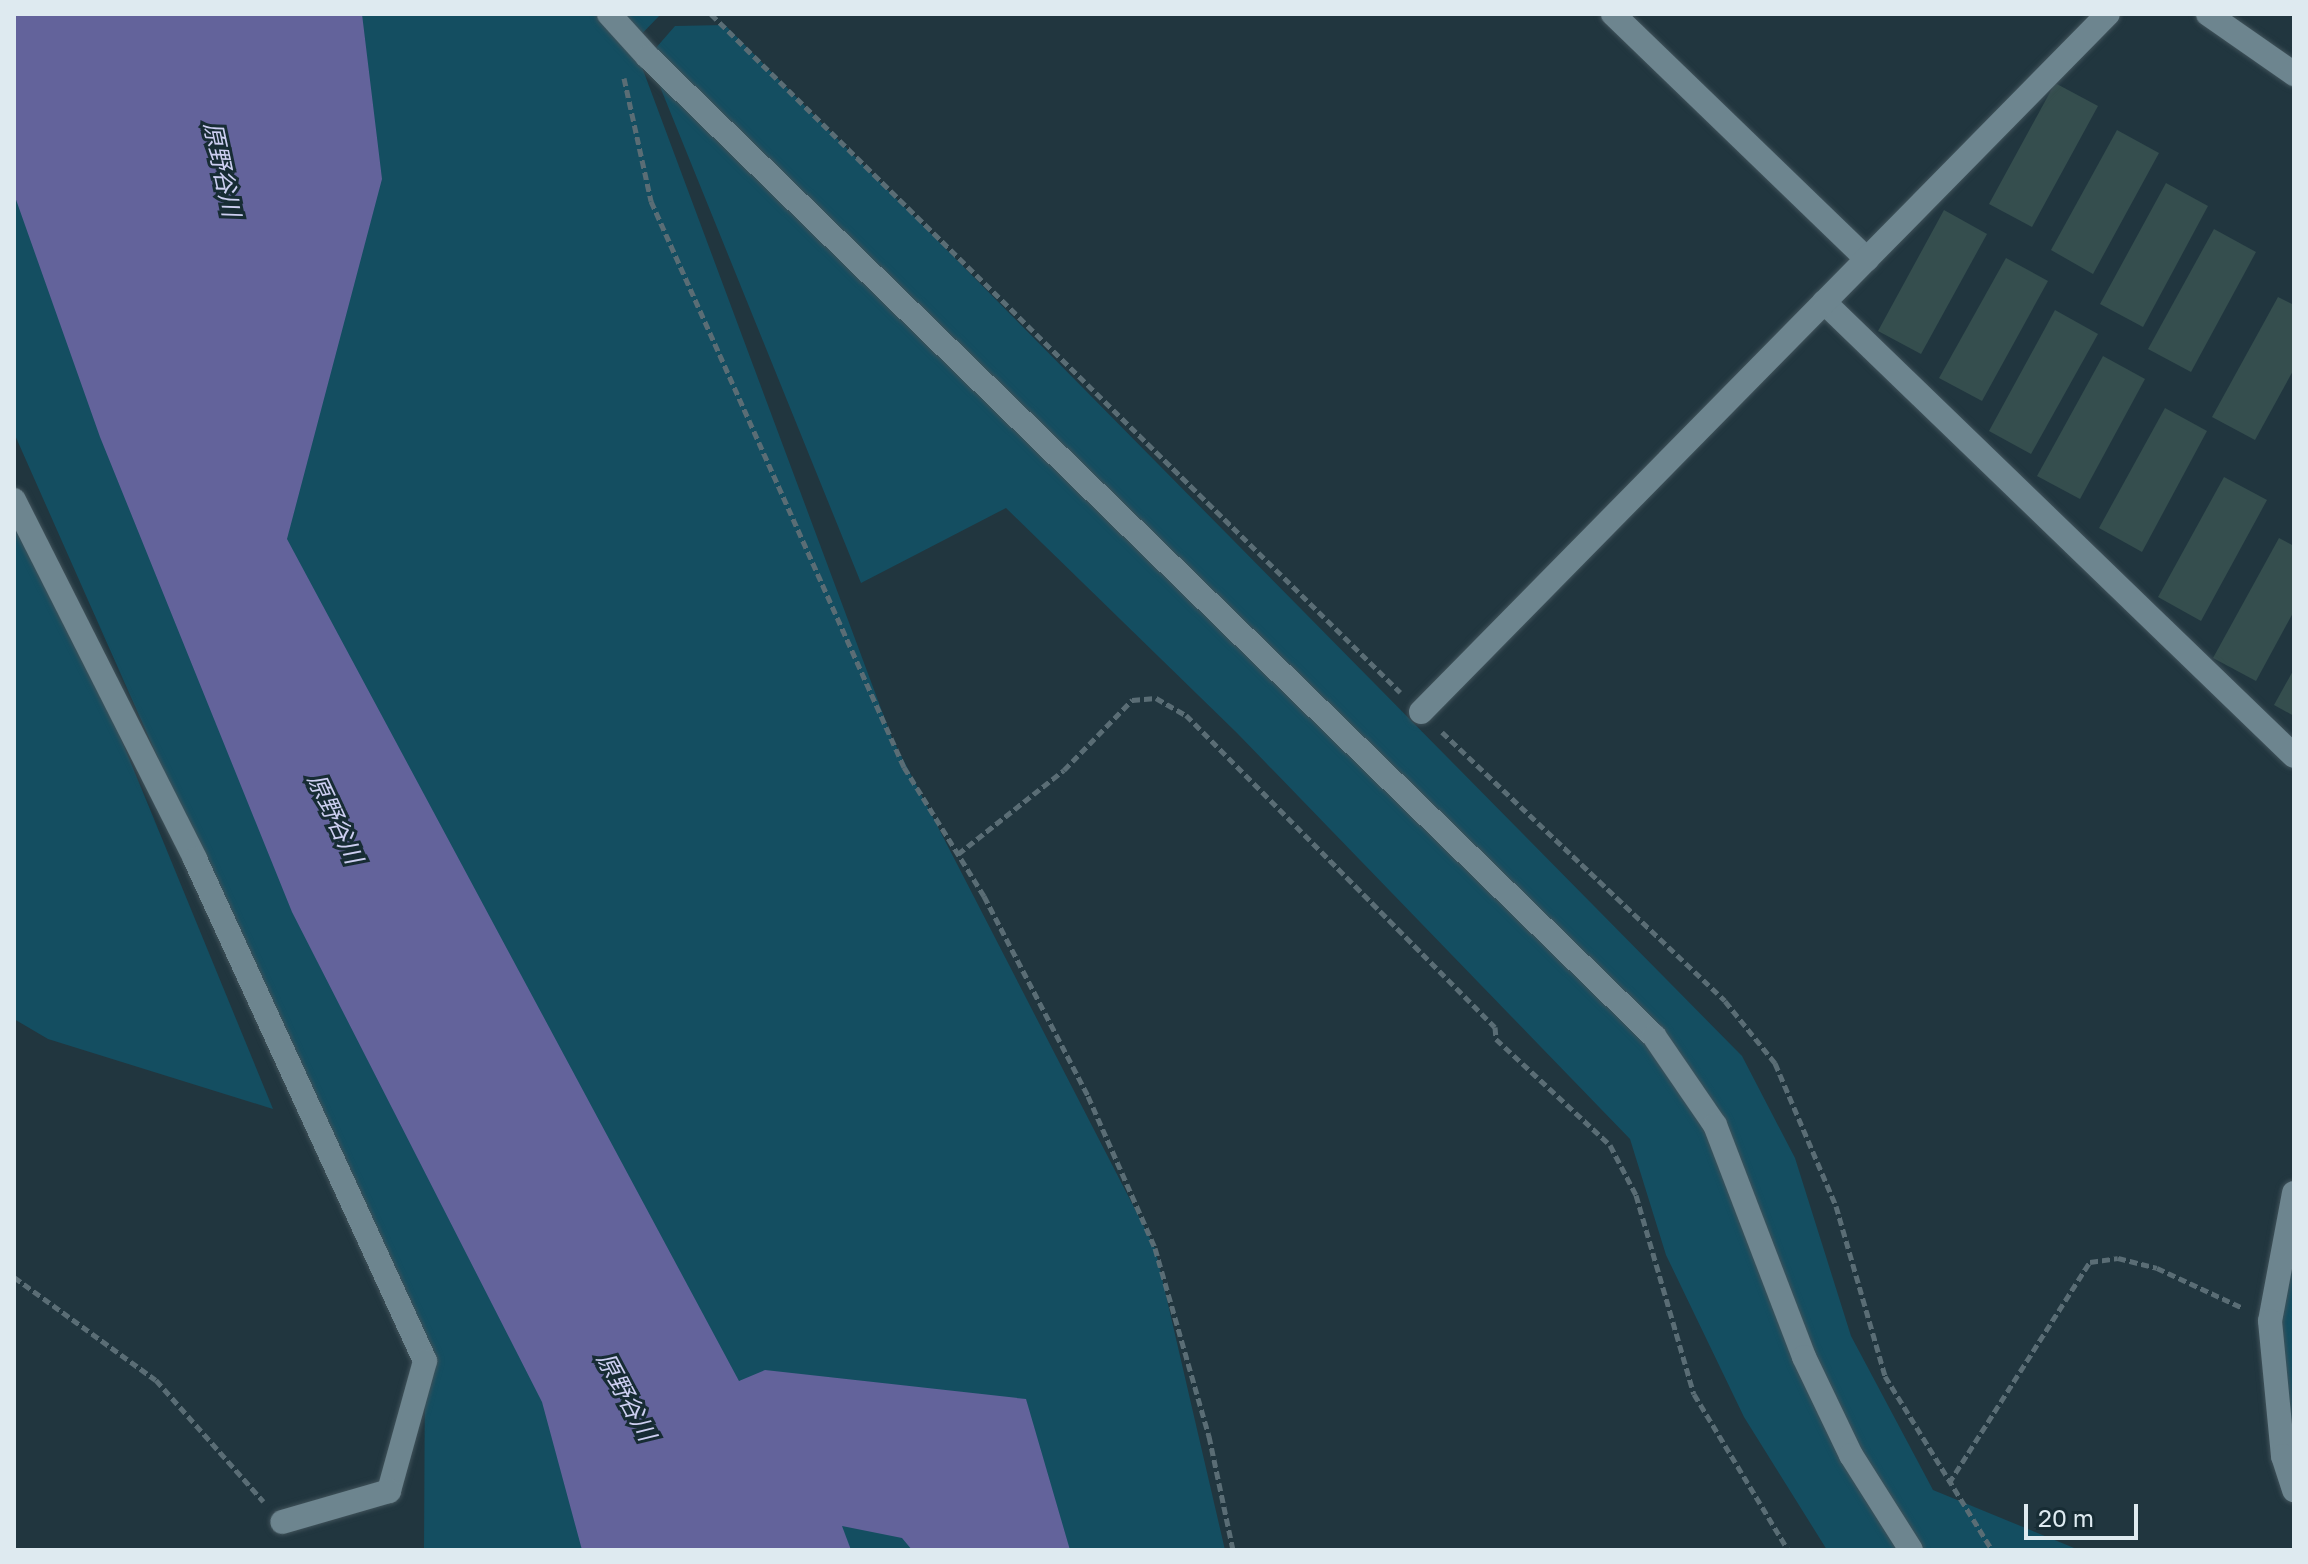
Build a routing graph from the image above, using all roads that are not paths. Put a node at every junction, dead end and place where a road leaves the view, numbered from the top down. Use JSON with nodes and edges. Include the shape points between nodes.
{"nodes":[{"id":1,"x":609,"y":14,"type":"edge"},
{"id":2,"x":1613,"y":14,"type":"edge"},
{"id":3,"x":2108,"y":14,"type":"edge"},
{"id":4,"x":2208,"y":14,"type":"edge"},
{"id":5,"x":2294,"y":74,"type":"edge"},
{"id":6,"x":1867,"y":259,"type":"junction"},
{"id":7,"x":1824,"y":302,"type":"junction"},
{"id":8,"x":14,"y":500,"type":"edge"},
{"id":9,"x":1421,"y":712,"type":"dead end"},
{"id":10,"x":2294,"y":756,"type":"edge"},
{"id":11,"x":2294,"y":1193,"type":"edge"},
{"id":12,"x":2294,"y":1490,"type":"edge"},
{"id":13,"x":282,"y":1522,"type":"road end"},
{"id":14,"x":1911,"y":1550,"type":"edge"}],
"edges":[{"from":1,"to":14,"type":"street","via":[[659,69],[1654,1036],[1715,1125],[1804,1357],[1851,1455]]},
{"from":2,"to":6,"type":"street"},
{"from":3,"to":6,"type":"street"},
{"from":4,"to":5,"type":"street"},
{"from":6,"to":7,"type":"street"},
{"from":7,"to":9,"type":"street"},
{"from":7,"to":10,"type":"street"},
{"from":8,"to":13,"type":"street","via":[[195,859],[425,1361],[389,1491]]},
{"from":11,"to":12,"type":"street","via":[[2270,1321],[2283,1456]]}]}
